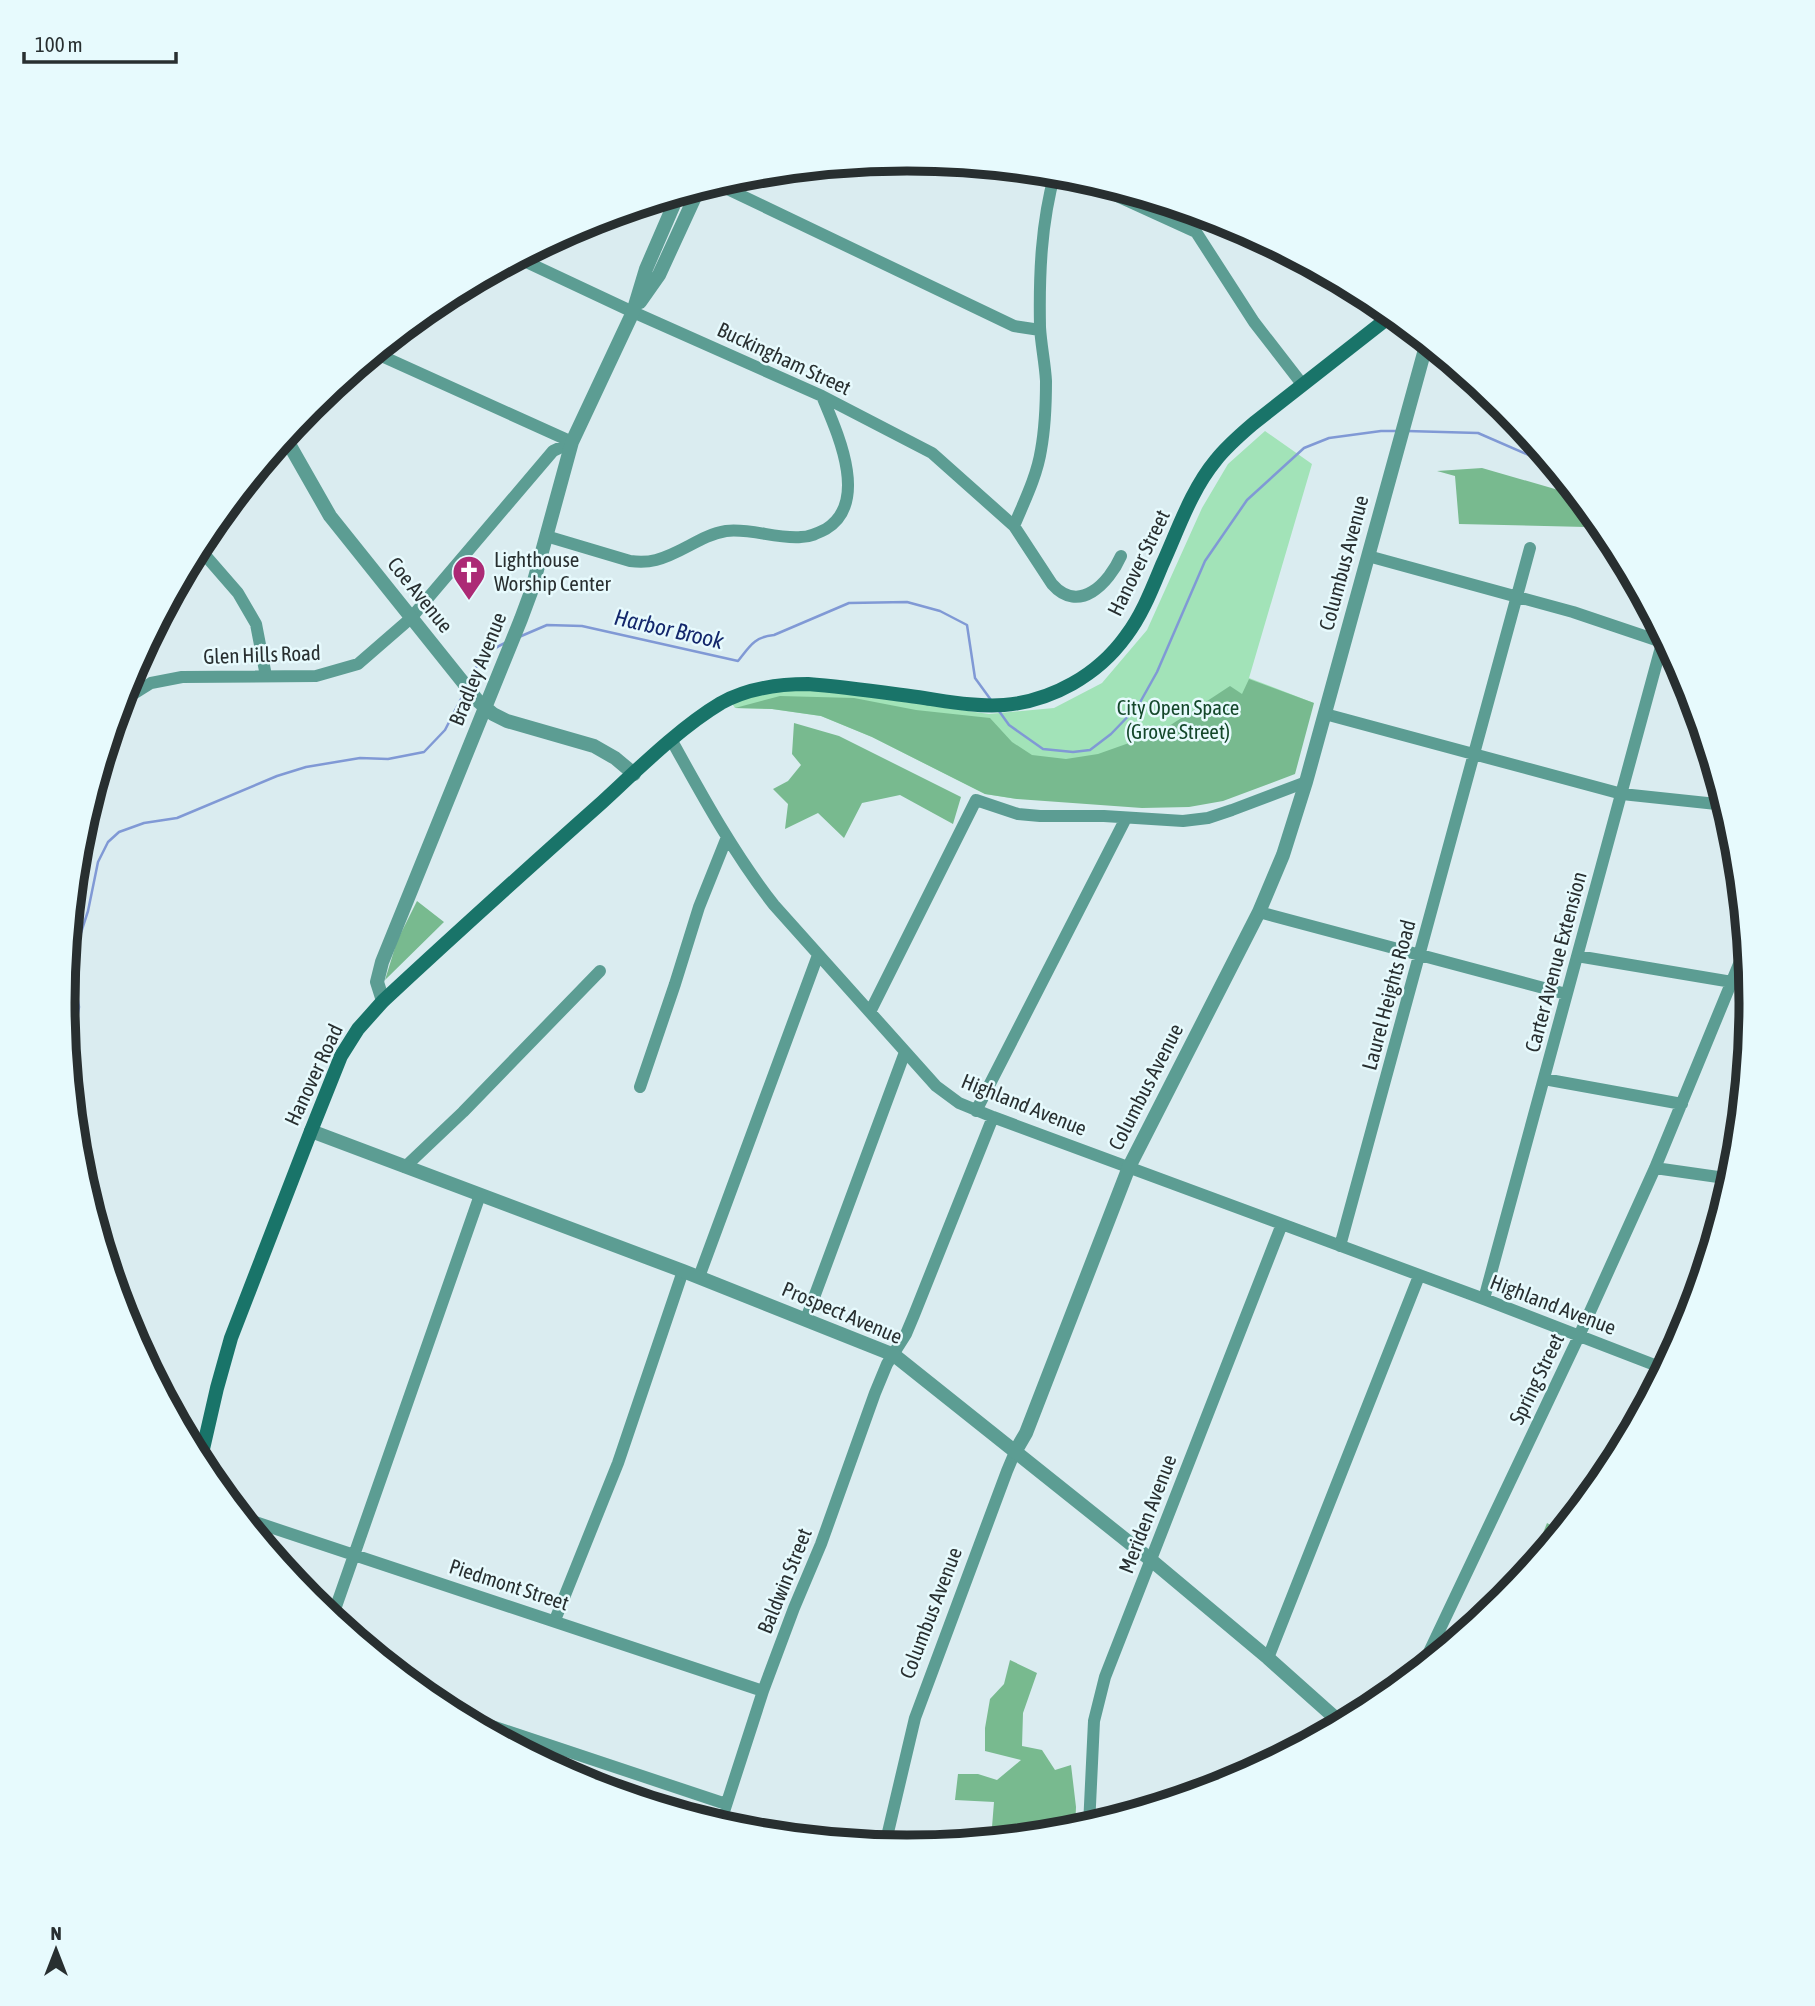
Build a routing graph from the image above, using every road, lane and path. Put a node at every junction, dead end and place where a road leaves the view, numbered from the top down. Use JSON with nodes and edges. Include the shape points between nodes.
{"nodes":[{"id":1,"x":1052,"y":184,"type":"edge"},
{"id":2,"x":730,"y":190,"type":"edge"},
{"id":3,"x":694,"y":199,"type":"edge"},
{"id":4,"x":1125,"y":200,"type":"edge"},
{"id":5,"x":674,"y":205,"type":"edge"},
{"id":6,"x":1192,"y":221,"type":"edge"},
{"id":7,"x":1196,"y":232,"type":"junction"},
{"id":8,"x":528,"y":263,"type":"edge"},
{"id":9,"x":633,"y":312,"type":"junction"},
{"id":10,"x":1384,"y":321,"type":"edge"},
{"id":11,"x":1040,"y":330,"type":"junction"},
{"id":12,"x":1424,"y":351,"type":"edge"},
{"id":13,"x":384,"y":357,"type":"edge"},
{"id":14,"x":1303,"y":384,"type":"junction"},
{"id":15,"x":822,"y":396,"type":"junction"},
{"id":16,"x":572,"y":442,"type":"junction"},
{"id":17,"x":290,"y":446,"type":"edge"},
{"id":18,"x":1014,"y":526,"type":"junction"},
{"id":19,"x":547,"y":536,"type":"junction"},
{"id":20,"x":1530,"y":548,"type":"dead end"},
{"id":21,"x":206,"y":556,"type":"edge"},
{"id":22,"x":1121,"y":556,"type":"dead end"},
{"id":23,"x":1368,"y":556,"type":"junction"},
{"id":24,"x":1517,"y":597,"type":"junction"},
{"id":25,"x":411,"y":618,"type":"junction"},
{"id":26,"x":1655,"y":636,"type":"edge"},
{"id":27,"x":1660,"y":649,"type":"edge"},
{"id":28,"x":266,"y":676,"type":"junction"},
{"id":29,"x":136,"y":692,"type":"edge"},
{"id":30,"x":486,"y":708,"type":"junction"},
{"id":31,"x":1325,"y":713,"type":"junction"},
{"id":32,"x":671,"y":741,"type":"junction"},
{"id":33,"x":1474,"y":754,"type":"junction"},
{"id":34,"x":634,"y":774,"type":"junction"},
{"id":35,"x":1306,"y":782,"type":"junction"},
{"id":36,"x":1622,"y":794,"type":"junction"},
{"id":37,"x":1715,"y":804,"type":"edge"},
{"id":38,"x":1126,"y":818,"type":"junction"},
{"id":39,"x":727,"y":836,"type":"junction"},
{"id":40,"x":1259,"y":912,"type":"junction"},
{"id":41,"x":818,"y":955,"type":"junction"},
{"id":42,"x":1419,"y":956,"type":"junction"},
{"id":43,"x":1577,"y":956,"type":"junction"},
{"id":44,"x":1739,"y":965,"type":"edge"},
{"id":45,"x":600,"y":971,"type":"dead end"},
{"id":46,"x":1732,"y":982,"type":"junction"},
{"id":47,"x":1566,"y":994,"type":"junction"},
{"id":48,"x":383,"y":1001,"type":"junction"},
{"id":49,"x":870,"y":1012,"type":"junction"},
{"id":50,"x":905,"y":1052,"type":"junction"},
{"id":51,"x":1544,"y":1079,"type":"junction"},
{"id":52,"x":640,"y":1087,"type":"dead end"},
{"id":53,"x":1682,"y":1104,"type":"junction"},
{"id":54,"x":976,"y":1111,"type":"junction"},
{"id":55,"x":993,"y":1117,"type":"junction"},
{"id":56,"x":311,"y":1131,"type":"junction"},
{"id":57,"x":405,"y":1167,"type":"junction"},
{"id":58,"x":1129,"y":1167,"type":"junction"},
{"id":59,"x":1655,"y":1168,"type":"junction"},
{"id":60,"x":1721,"y":1178,"type":"edge"},
{"id":61,"x":480,"y":1195,"type":"junction"},
{"id":62,"x":1282,"y":1224,"type":"junction"},
{"id":63,"x":1340,"y":1246,"type":"junction"},
{"id":64,"x":683,"y":1271,"type":"junction"},
{"id":65,"x":1419,"y":1276,"type":"junction"},
{"id":66,"x":699,"y":1277,"type":"junction"},
{"id":67,"x":1484,"y":1299,"type":"junction"},
{"id":68,"x":806,"y":1319,"type":"junction"},
{"id":69,"x":1579,"y":1336,"type":"junction"},
{"id":70,"x":894,"y":1355,"type":"junction"},
{"id":71,"x":1656,"y":1366,"type":"edge"},
{"id":72,"x":204,"y":1446,"type":"edge"},
{"id":73,"x":1015,"y":1452,"type":"junction"},
{"id":74,"x":258,"y":1523,"type":"edge"},
{"id":75,"x":353,"y":1553,"type":"junction"},
{"id":76,"x":1151,"y":1560,"type":"junction"},
{"id":77,"x":336,"y":1607,"type":"edge"},
{"id":78,"x":555,"y":1620,"type":"junction"},
{"id":79,"x":1430,"y":1650,"type":"edge"},
{"id":80,"x":1268,"y":1658,"type":"junction"},
{"id":81,"x":763,"y":1691,"type":"junction"},
{"id":82,"x":1335,"y":1717,"type":"edge"},
{"id":83,"x":500,"y":1729,"type":"edge"},
{"id":84,"x":726,"y":1804,"type":"junction"},
{"id":85,"x":723,"y":1814,"type":"edge"},
{"id":86,"x":1089,"y":1815,"type":"edge"},
{"id":87,"x":888,"y":1834,"type":"edge"}],
"edges":[{"from":1,"to":11,"type":"street","via":[[1040,260]]},
{"from":2,"to":11,"type":"street","via":[[1014,326]]},
{"from":3,"to":9,"type":"street","name":"Bradley Avenue","via":[[659,275]]},
{"from":4,"to":7,"type":"street"},
{"from":5,"to":9,"type":"street","name":"Bradley Avenue"},
{"from":6,"to":7,"type":"street"},
{"from":7,"to":14,"type":"street","via":[[1254,322]]},
{"from":8,"to":9,"type":"street","name":"Buckingham Street"},
{"from":9,"to":15,"type":"street","name":"Buckingham Street"},
{"from":9,"to":16,"type":"street","name":"Bradley Avenue"},
{"from":10,"to":14,"type":"main road","name":"Hanover Street"},
{"from":11,"to":18,"type":"street","via":[[1046,379],[1041,452]]},
{"from":12,"to":23,"type":"street","name":"Columbus Avenue"},
{"from":13,"to":16,"type":"street"},
{"from":14,"to":32,"type":"main road","name":"Hanover Street","via":[[1215,461],[1200,483],[1137,619],[1113,652],[1065,688],[1023,702],[993,705],[831,685],[786,684],[723,702]]},
{"from":15,"to":18,"type":"street","name":"Buckingham Street","via":[[932,453]]},
{"from":15,"to":19,"type":"street","via":[[841,448],[848,488],[836,522],[823,530],[798,538],[720,532],[656,561],[642,562]]},
{"from":16,"to":19,"type":"street","name":"Bradley Avenue"},
{"from":16,"to":25,"type":"street","name":"Glen Hills Road","via":[[553,451]]},
{"from":17,"to":25,"type":"street","name":"Coe Avenue","via":[[330,516]]},
{"from":18,"to":22,"type":"street","name":"Buckingham Street","via":[[1052,584],[1067,597],[1082,597],[1096,589],[1112,574]]},
{"from":19,"to":30,"type":"street","name":"Bradley Avenue","via":[[531,592]]},
{"from":20,"to":24,"type":"street","name":"Laurel Heights Road"},
{"from":21,"to":28,"type":"street","via":[[238,593],[256,624]]},
{"from":23,"to":24,"type":"street"},
{"from":23,"to":31,"type":"street","name":"Columbus Avenue"},
{"from":24,"to":26,"type":"street"},
{"from":24,"to":33,"type":"street","name":"Laurel Heights Road"},
{"from":25,"to":28,"type":"street","name":"Glen Hills Road","via":[[358,664],[316,676]]},
{"from":25,"to":30,"type":"street","name":"Coe Avenue"},
{"from":27,"to":36,"type":"street","name":"Carter Avenue Extension"},
{"from":28,"to":29,"type":"street","name":"Glen Hills Road","via":[[181,677],[151,683]]},
{"from":30,"to":34,"type":"street","name":"Coe Avenue","via":[[507,721],[594,746]]},
{"from":30,"to":48,"type":"street","name":"Bradley Avenue","via":[[382,962],[377,982]]},
{"from":31,"to":33,"type":"street"},
{"from":31,"to":35,"type":"street","name":"Columbus Avenue"},
{"from":32,"to":34,"type":"main road","name":"Hanover Road"},
{"from":32,"to":39,"type":"street","name":"Highland Avenue"},
{"from":33,"to":36,"type":"street"},
{"from":33,"to":42,"type":"street","name":"Laurel Heights Road"},
{"from":34,"to":48,"type":"main road","name":"Hanover Road"},
{"from":35,"to":38,"type":"street","via":[[1208,818]]},
{"from":35,"to":40,"type":"street","name":"Columbus Avenue"},
{"from":36,"to":37,"type":"street"},
{"from":36,"to":43,"type":"street","name":"Carter Avenue Extension"},
{"from":38,"to":49,"type":"street","via":[[1018,814],[976,800]]},
{"from":38,"to":54,"type":"street"},
{"from":39,"to":41,"type":"street","name":"Highland Avenue","via":[[765,894]]},
{"from":39,"to":52,"type":"street","via":[[702,897]]},
{"from":40,"to":42,"type":"street"},
{"from":40,"to":58,"type":"street","name":"Columbus Avenue"},
{"from":41,"to":49,"type":"street","name":"Highland Avenue"},
{"from":41,"to":66,"type":"street"},
{"from":42,"to":47,"type":"street"},
{"from":42,"to":63,"type":"street","name":"Laurel Heights Road"},
{"from":43,"to":46,"type":"street"},
{"from":43,"to":47,"type":"street","name":"Carter Avenue Extension"},
{"from":44,"to":46,"type":"street","name":"Spring Street"},
{"from":45,"to":57,"type":"street"},
{"from":46,"to":53,"type":"street","name":"Spring Street"},
{"from":47,"to":51,"type":"street","name":"Carter Avenue Extension"},
{"from":48,"to":56,"type":"main road","name":"Hanover Road","via":[[349,1041]]},
{"from":49,"to":50,"type":"street","name":"Highland Avenue"},
{"from":50,"to":54,"type":"street","name":"Highland Avenue","via":[[946,1095]]},
{"from":50,"to":68,"type":"street"},
{"from":51,"to":53,"type":"street"},
{"from":51,"to":67,"type":"street","name":"Carter Avenue Extension"},
{"from":53,"to":59,"type":"street","name":"Spring Street"},
{"from":54,"to":55,"type":"street","name":"Highland Avenue"},
{"from":55,"to":58,"type":"street","name":"Highland Avenue"},
{"from":55,"to":70,"type":"street","name":"Baldwin Street"},
{"from":56,"to":57,"type":"street","name":"Prospect Avenue"},
{"from":56,"to":72,"type":"main road","name":"Hanover Road","via":[[231,1338]]},
{"from":57,"to":61,"type":"street","name":"Prospect Avenue"},
{"from":58,"to":62,"type":"street","name":"Highland Avenue"},
{"from":58,"to":73,"type":"street","name":"Columbus Avenue"},
{"from":59,"to":60,"type":"street"},
{"from":59,"to":69,"type":"street","name":"Spring Street"},
{"from":61,"to":64,"type":"street","name":"Prospect Avenue"},
{"from":61,"to":75,"type":"street"},
{"from":62,"to":63,"type":"street","name":"Highland Avenue"},
{"from":62,"to":76,"type":"street","name":"Meriden Avenue"},
{"from":63,"to":65,"type":"street","name":"Highland Avenue"},
{"from":64,"to":66,"type":"street","name":"Prospect Avenue"},
{"from":64,"to":78,"type":"street","via":[[615,1472]]},
{"from":65,"to":67,"type":"street","name":"Highland Avenue"},
{"from":65,"to":80,"type":"street"},
{"from":66,"to":68,"type":"street","name":"Prospect Avenue"},
{"from":67,"to":69,"type":"street","name":"Highland Avenue"},
{"from":68,"to":70,"type":"street","name":"Prospect Avenue"},
{"from":69,"to":71,"type":"street","name":"Highland Avenue"},
{"from":69,"to":79,"type":"street","name":"Spring Street"},
{"from":70,"to":73,"type":"street","name":"Prospect Avenue"},
{"from":70,"to":81,"type":"street","name":"Baldwin Street","via":[[875,1393]]},
{"from":73,"to":76,"type":"street","name":"Prospect Avenue"},
{"from":73,"to":87,"type":"street","name":"Columbus Avenue","via":[[915,1718]]},
{"from":74,"to":75,"type":"street","name":"Piedmont Street"},
{"from":75,"to":77,"type":"street"},
{"from":75,"to":78,"type":"street","name":"Piedmont Street"},
{"from":76,"to":80,"type":"street","name":"Prospect Avenue"},
{"from":76,"to":86,"type":"street","name":"Meriden Avenue","via":[[1099,1698]]},
{"from":78,"to":81,"type":"street","name":"Piedmont Street"},
{"from":80,"to":82,"type":"street","name":"Prospect Avenue"},
{"from":81,"to":84,"type":"street","name":"Baldwin Street"},
{"from":83,"to":84,"type":"street"},
{"from":84,"to":85,"type":"street","name":"Baldwin Street"}]}
